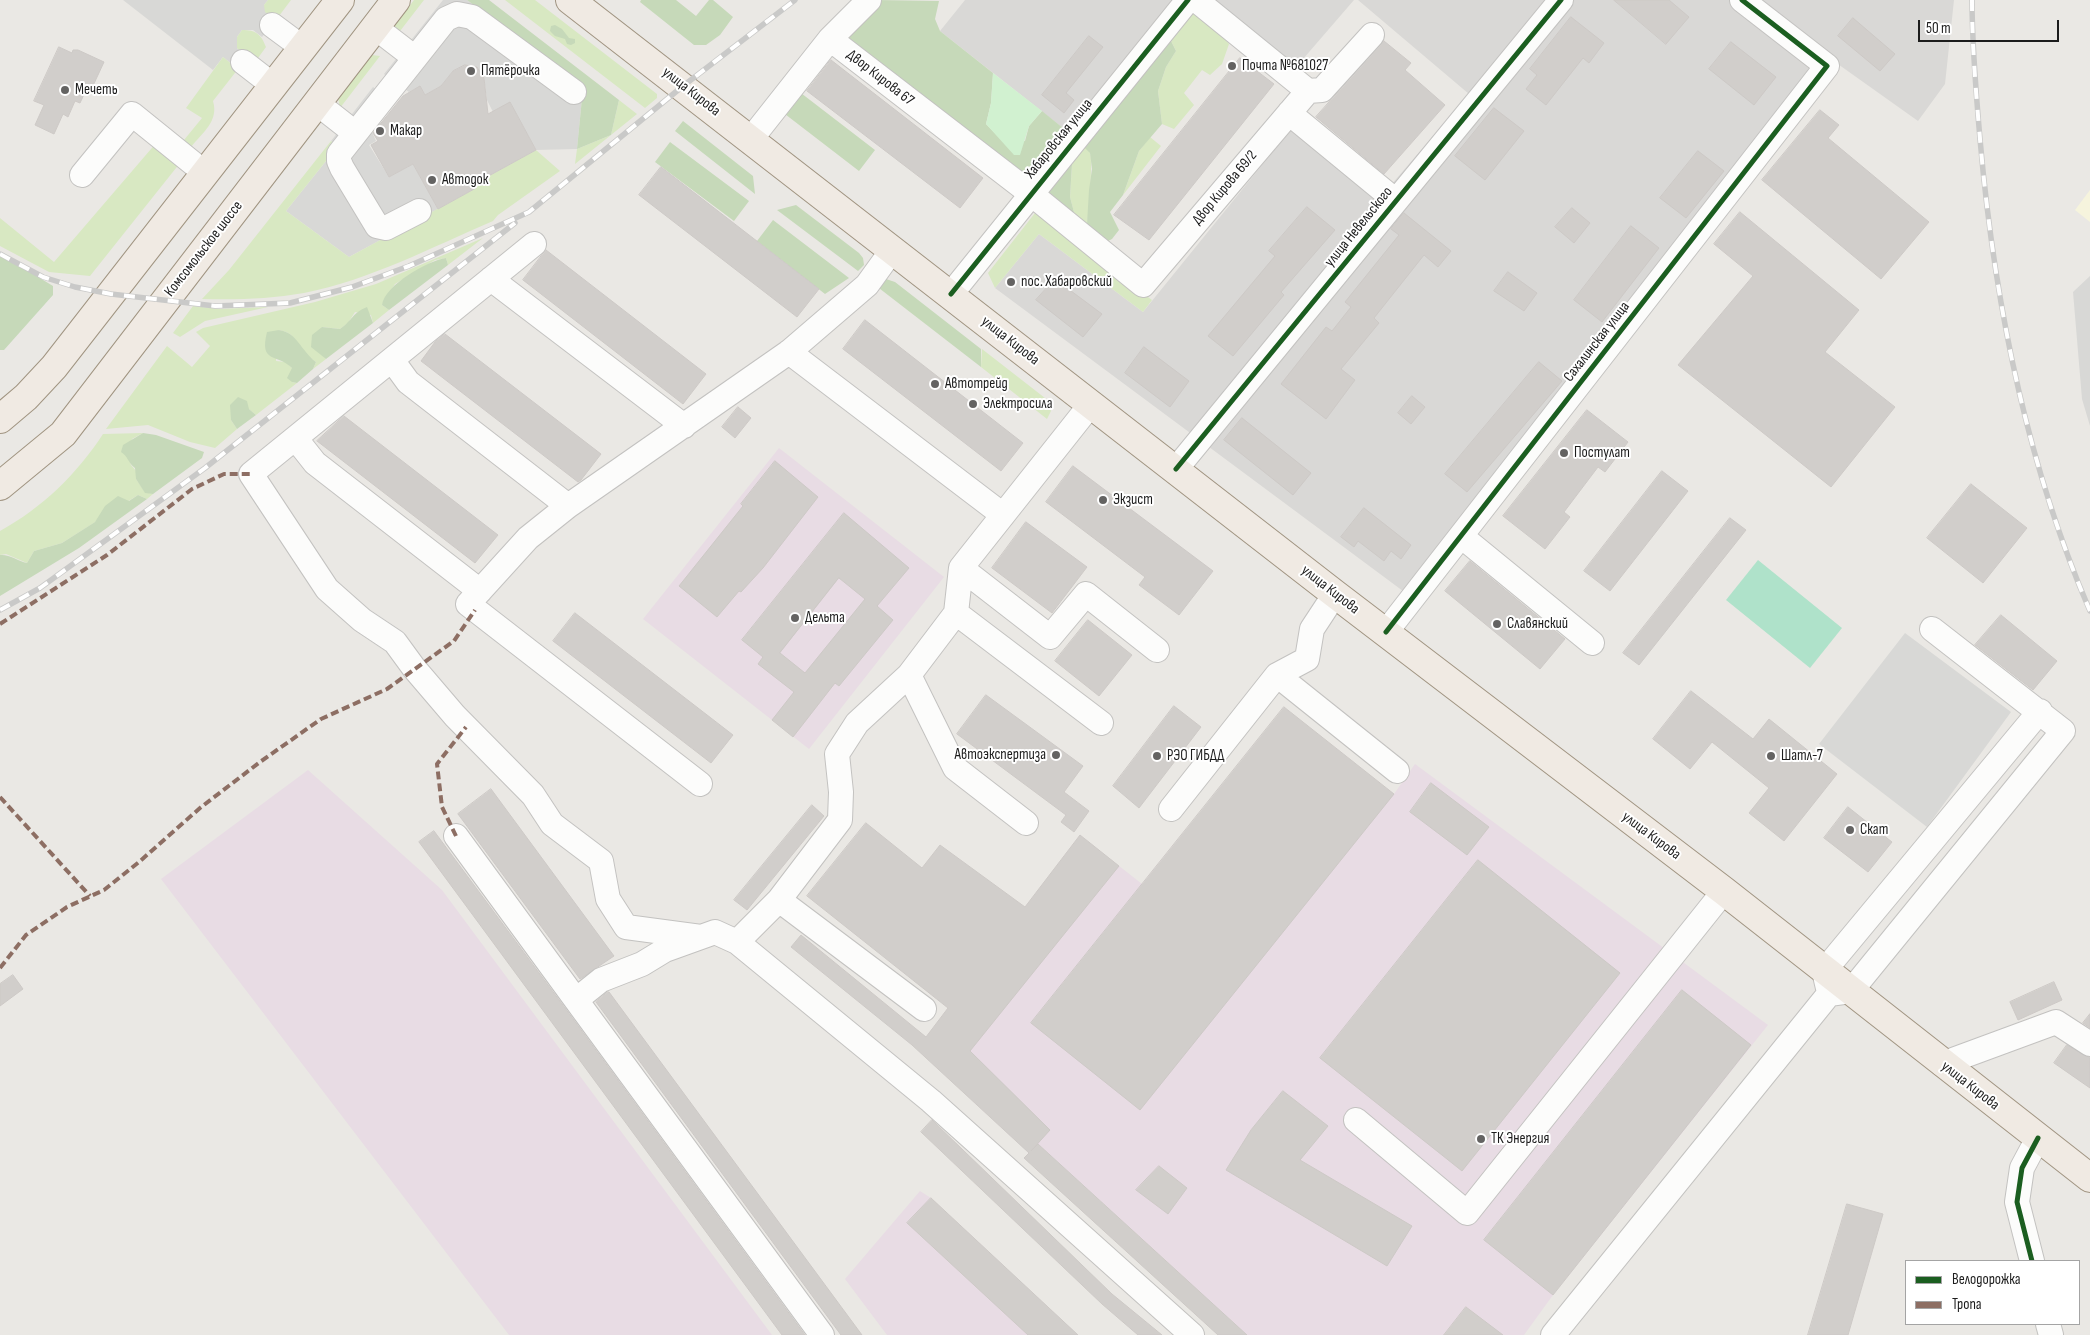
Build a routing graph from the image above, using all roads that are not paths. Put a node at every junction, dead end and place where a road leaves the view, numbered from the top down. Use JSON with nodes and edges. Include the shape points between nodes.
{"nodes":[{"id":1,"x":340,"y":0,"type":"edge"},
{"id":2,"x":396,"y":0,"type":"edge"},
{"id":3,"x":570,"y":0,"type":"edge"},
{"id":4,"x":869,"y":0,"type":"edge"},
{"id":5,"x":1188,"y":0,"type":"edge"},
{"id":6,"x":1196,"y":0,"type":"edge"},
{"id":7,"x":1561,"y":0,"type":"edge"},
{"id":8,"x":1742,"y":0,"type":"edge"},
{"id":9,"x":272,"y":25,"type":"dead end"},
{"id":10,"x":376,"y":28,"type":"junction"},
{"id":11,"x":1372,"y":35,"type":"dead end"},
{"id":12,"x":830,"y":40,"type":"junction"},
{"id":13,"x":303,"y":48,"type":"junction"},
{"id":14,"x":415,"y":58,"type":"junction"},
{"id":15,"x":243,"y":62,"type":"dead end"},
{"id":16,"x":274,"y":86,"type":"junction"},
{"id":17,"x":1308,"y":91,"type":"junction"},
{"id":18,"x":574,"y":92,"type":"dead end"},
{"id":19,"x":318,"y":104,"type":"junction"},
{"id":20,"x":1288,"y":113,"type":"junction"},
{"id":21,"x":355,"y":133,"type":"junction"},
{"id":22,"x":751,"y":139,"type":"junction"},
{"id":23,"x":205,"y":174,"type":"junction"},
{"id":24,"x":82,"y":175,"type":"dead end"},
{"id":25,"x":1030,"y":194,"type":"junction"},
{"id":26,"x":1396,"y":201,"type":"junction"},
{"id":27,"x":419,"y":211,"type":"dead end"},
{"id":28,"x":534,"y":244,"type":"dead end"},
{"id":29,"x":893,"y":249,"type":"junction"},
{"id":30,"x":491,"y":279,"type":"junction"},
{"id":31,"x":951,"y":294,"type":"junction"},
{"id":32,"x":789,"y":352,"type":"junction"},
{"id":33,"x":392,"y":360,"type":"junction"},
{"id":34,"x":1091,"y":404,"type":"junction"},
{"id":35,"x":0,"y":419,"type":"edge"},
{"id":36,"x":684,"y":426,"type":"junction"},
{"id":37,"x":296,"y":439,"type":"junction"},
{"id":38,"x":1176,"y":469,"type":"junction"},
{"id":39,"x":0,"y":486,"type":"edge"},
{"id":40,"x":568,"y":506,"type":"junction"},
{"id":41,"x":1003,"y":515,"type":"junction"},
{"id":42,"x":1461,"y":536,"type":"junction"},
{"id":43,"x":961,"y":568,"type":"junction"},
{"id":44,"x":480,"y":591,"type":"junction"},
{"id":45,"x":1335,"y":594,"type":"junction"},
{"id":46,"x":956,"y":613,"type":"junction"},
{"id":47,"x":1932,"y":629,"type":"dead end"},
{"id":48,"x":1386,"y":632,"type":"junction"},
{"id":49,"x":1592,"y":642,"type":"dead end"},
{"id":50,"x":1157,"y":650,"type":"dead end"},
{"id":51,"x":909,"y":675,"type":"junction"},
{"id":52,"x":1278,"y":675,"type":"junction"},
{"id":53,"x":2040,"y":711,"type":"junction"},
{"id":54,"x":1101,"y":723,"type":"dead end"},
{"id":55,"x":1397,"y":770,"type":"dead end"},
{"id":56,"x":700,"y":784,"type":"dead end"},
{"id":57,"x":1171,"y":809,"type":"dead end"},
{"id":58,"x":1026,"y":823,"type":"dead end"},
{"id":59,"x":456,"y":836,"type":"dead end"},
{"id":60,"x":1724,"y":891,"type":"junction"},
{"id":61,"x":779,"y":900,"type":"junction"},
{"id":62,"x":701,"y":937,"type":"junction"},
{"id":63,"x":737,"y":942,"type":"junction"},
{"id":64,"x":1835,"y":986,"type":"junction"},
{"id":65,"x":576,"y":1000,"type":"junction"},
{"id":66,"x":924,"y":1009,"type":"dead end"},
{"id":67,"x":2090,"y":1044,"type":"edge"},
{"id":68,"x":1942,"y":1064,"type":"junction"},
{"id":69,"x":1356,"y":1120,"type":"dead end"},
{"id":70,"x":2038,"y":1138,"type":"junction"},
{"id":71,"x":2090,"y":1178,"type":"edge"},
{"id":72,"x":2032,"y":1260,"type":"edge"},
{"id":73,"x":822,"y":1335,"type":"edge"},
{"id":74,"x":1192,"y":1335,"type":"edge"},
{"id":75,"x":1553,"y":1335,"type":"edge"}],
"edges":[{"from":1,"to":13,"type":"main road"},
{"from":2,"to":10,"type":"main road","name":"Комсомольское шоссе"},
{"from":3,"to":22,"type":"main road","name":"улица Кирова"},
{"from":4,"to":12,"type":"street"},
{"from":5,"to":25,"type":"street","name":"Хабаровская улица"},
{"from":6,"to":17,"type":"street"},
{"from":7,"to":26,"type":"street","name":"улица Невельского"},
{"from":8,"to":42,"type":"street","name":"Сахалинская улица","via":[[1827,66]]},
{"from":9,"to":13,"type":"street"},
{"from":10,"to":14,"type":"street"},
{"from":10,"to":19,"type":"main road","name":"Комсомольское шоссе"},
{"from":11,"to":17,"type":"street","via":[[1322,90]]},
{"from":12,"to":22,"type":"street"},
{"from":12,"to":25,"type":"street","name":"Двор Кирова 67"},
{"from":13,"to":16,"type":"main road"},
{"from":14,"to":18,"type":"street","via":[[446,19],[464,15],[472,17]]},
{"from":14,"to":21,"type":"street"},
{"from":15,"to":16,"type":"street"},
{"from":16,"to":23,"type":"main road"},
{"from":17,"to":20,"type":"street","name":"Двор Кирова 69/2"},
{"from":19,"to":21,"type":"street"},
{"from":19,"to":39,"type":"main road","name":"Комсомольское шоссе","via":[[63,434]]},
{"from":20,"to":25,"type":"street","name":"Двор Кирова 69/2","via":[[1143,285]]},
{"from":20,"to":26,"type":"street"},
{"from":21,"to":27,"type":"street","via":[[339,154],[339,161],[377,226],[386,228]]},
{"from":22,"to":29,"type":"main road","name":"улица Кирова"},
{"from":23,"to":24,"type":"street","via":[[132,114]]},
{"from":23,"to":35,"type":"main road","via":[[54,367]]},
{"from":25,"to":31,"type":"street","name":"Хабаровская улица"},
{"from":26,"to":38,"type":"street","name":"улица Невельского"},
{"from":28,"to":30,"type":"street"},
{"from":29,"to":31,"type":"main road","name":"улица Кирова"},
{"from":29,"to":32,"type":"street","via":[[867,285]]},
{"from":30,"to":33,"type":"street"},
{"from":30,"to":36,"type":"street"},
{"from":31,"to":34,"type":"main road","name":"улица Кирова"},
{"from":32,"to":36,"type":"street"},
{"from":32,"to":41,"type":"street"},
{"from":33,"to":37,"type":"street"},
{"from":33,"to":40,"type":"street","via":[[408,382]]},
{"from":34,"to":38,"type":"main road","name":"улица Кирова"},
{"from":34,"to":41,"type":"street"},
{"from":36,"to":40,"type":"street"},
{"from":37,"to":44,"type":"street","via":[[315,464]]},
{"from":37,"to":62,"type":"street","via":[[251,474],[327,588],[362,620],[395,642],[455,716],[533,795],[552,824],[601,861],[608,899],[626,927]]},
{"from":38,"to":45,"type":"main road","name":"улица Кирова"},
{"from":40,"to":44,"type":"street","via":[[528,538]]},
{"from":41,"to":43,"type":"street"},
{"from":42,"to":48,"type":"street","name":"Сахалинская улица"},
{"from":42,"to":49,"type":"street"},
{"from":43,"to":46,"type":"street"},
{"from":43,"to":50,"type":"street","via":[[1050,637],[1086,594]]},
{"from":44,"to":56,"type":"street","via":[[468,604]]},
{"from":45,"to":48,"type":"main road","name":"улица Кирова"},
{"from":45,"to":52,"type":"street","via":[[1312,629],[1307,659]]},
{"from":46,"to":51,"type":"street"},
{"from":46,"to":54,"type":"street"},
{"from":47,"to":53,"type":"street"},
{"from":48,"to":60,"type":"main road","name":"улица Кирова"},
{"from":51,"to":58,"type":"street","via":[[955,768]]},
{"from":51,"to":61,"type":"street","via":[[857,723],[837,754],[840,820]]},
{"from":52,"to":55,"type":"street"},
{"from":52,"to":57,"type":"street"},
{"from":53,"to":64,"type":"street"},
{"from":53,"to":64,"type":"street","via":[[2063,731]]},
{"from":59,"to":65,"type":"street"},
{"from":60,"to":64,"type":"main road","name":"улица Кирова"},
{"from":60,"to":69,"type":"street","via":[[1467,1213]]},
{"from":61,"to":63,"type":"street"},
{"from":61,"to":66,"type":"street"},
{"from":62,"to":63,"type":"street","via":[[715,932]]},
{"from":62,"to":65,"type":"street","via":[[601,980]]},
{"from":63,"to":74,"type":"street","via":[[931,1101]]},
{"from":64,"to":68,"type":"main road","name":"улица Кирова"},
{"from":64,"to":75,"type":"street"},
{"from":65,"to":73,"type":"street"},
{"from":67,"to":68,"type":"street","via":[[2056,1022]]},
{"from":68,"to":70,"type":"main road","name":"улица Кирова"},
{"from":70,"to":71,"type":"main road","name":"улица Кирова"},
{"from":70,"to":72,"type":"street","via":[[2022,1168],[2017,1202]]}]}
